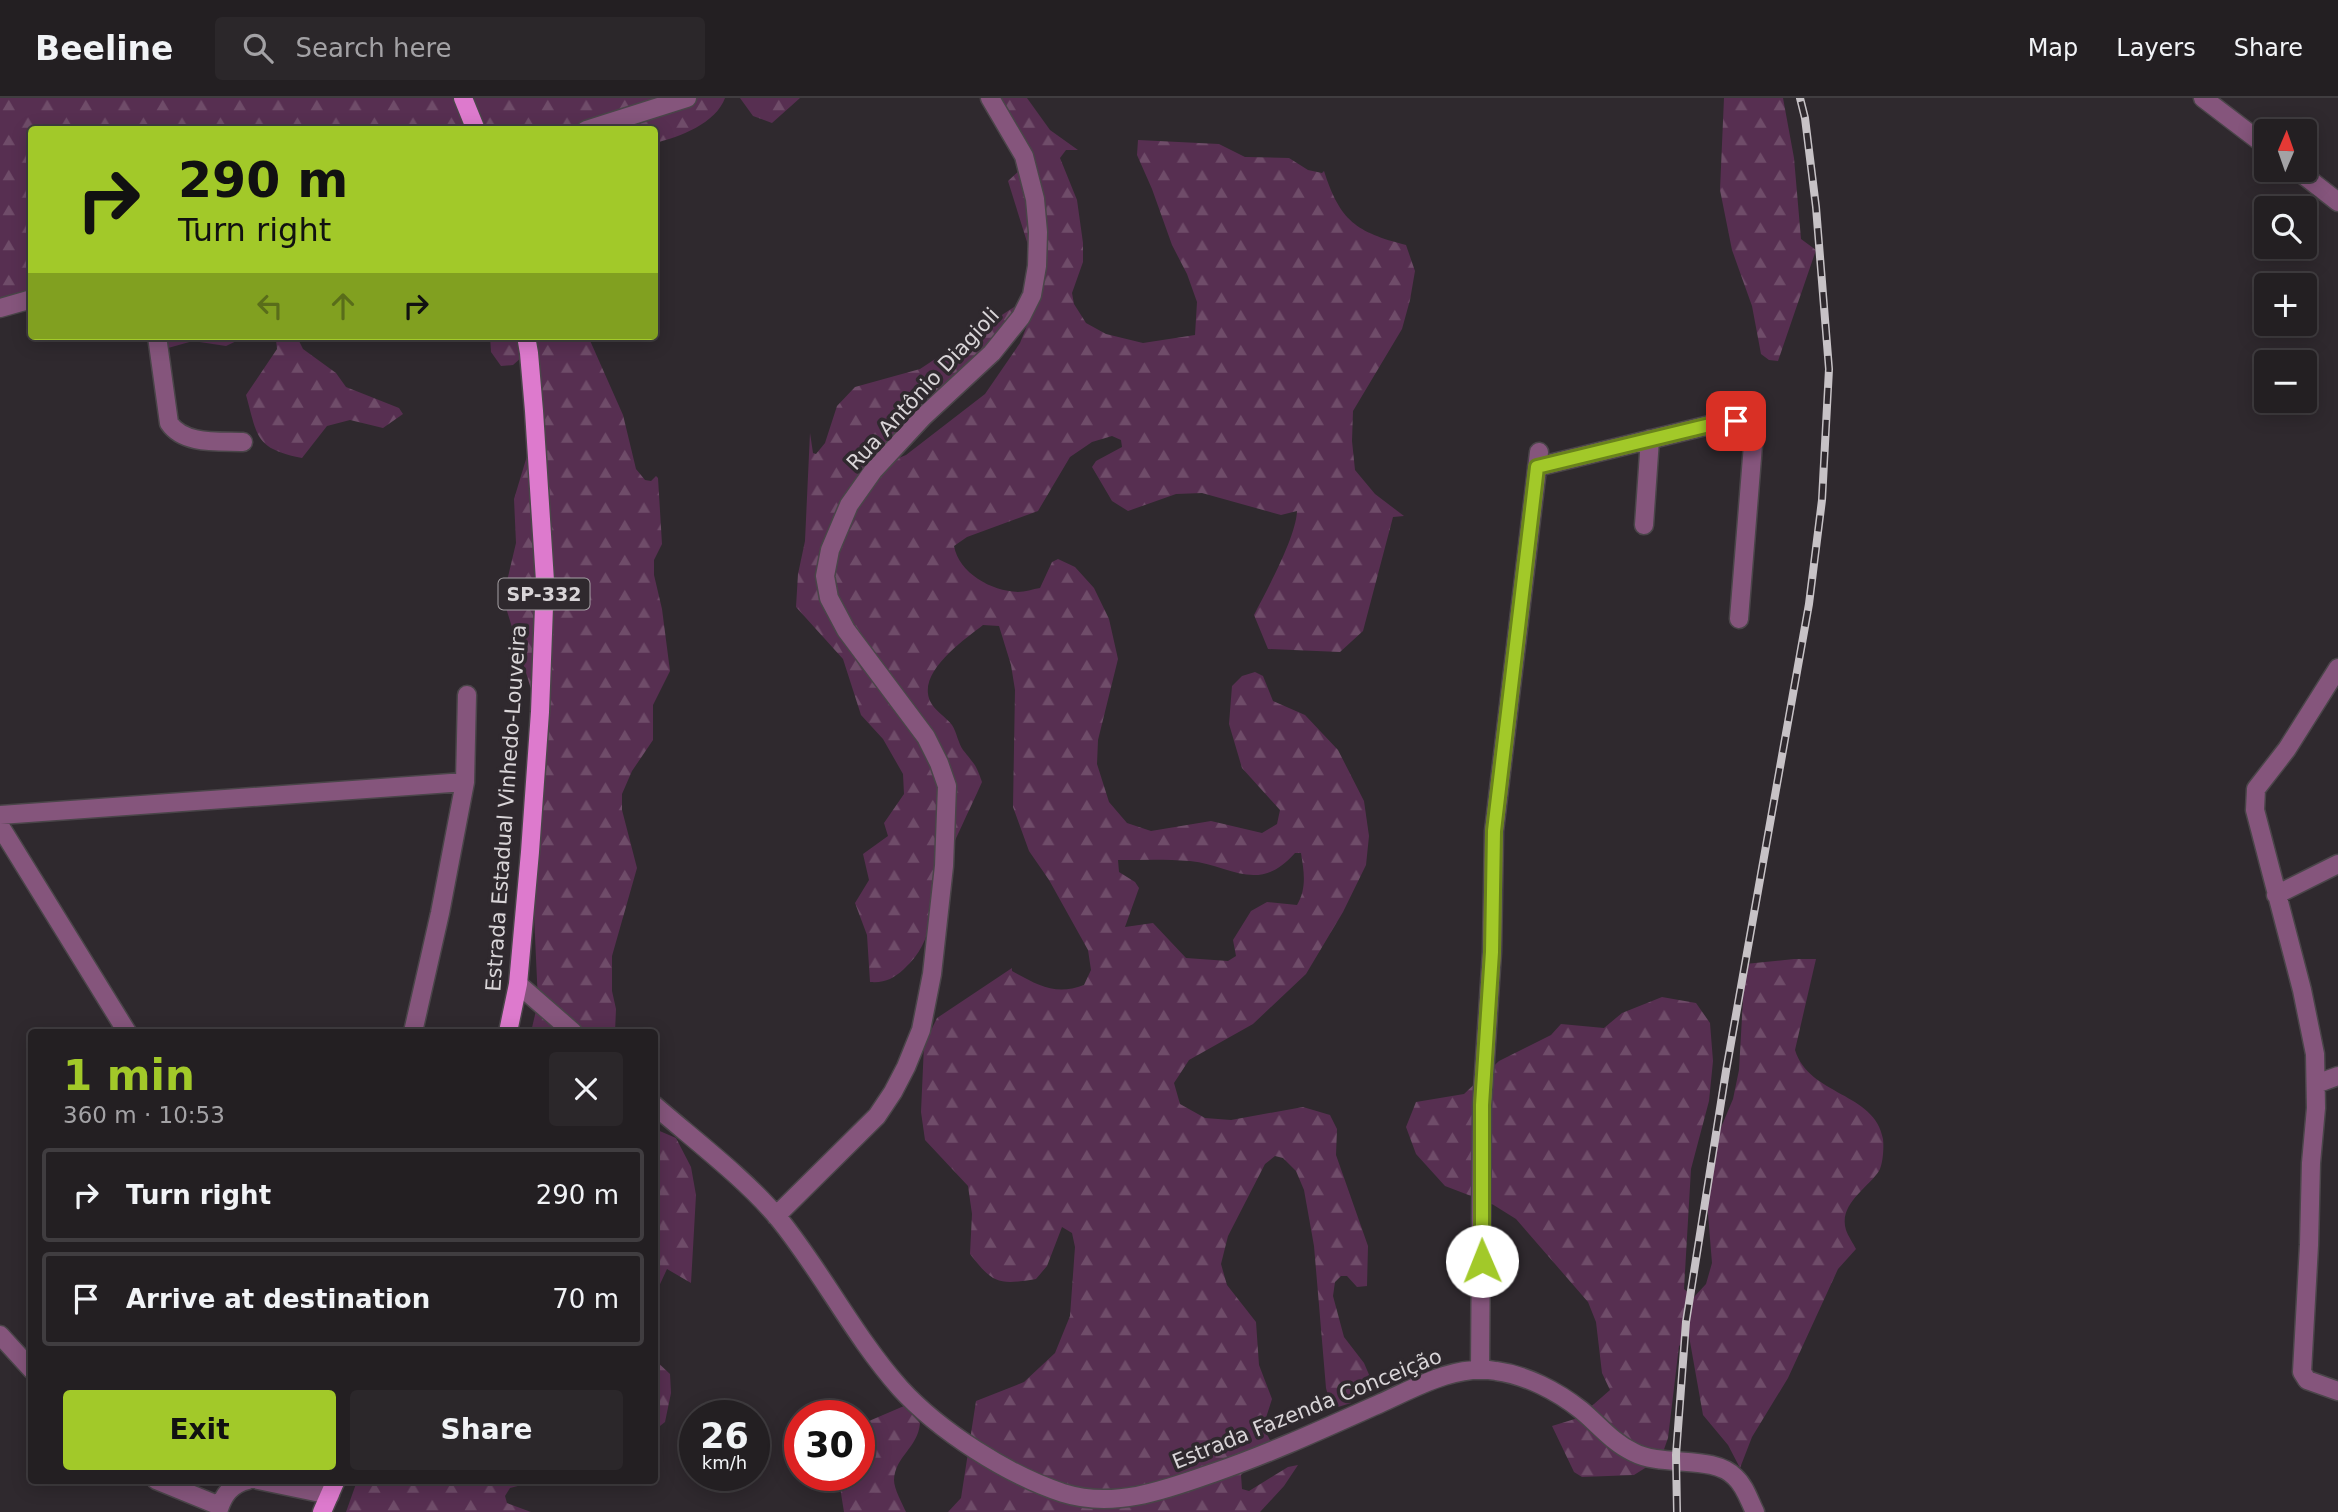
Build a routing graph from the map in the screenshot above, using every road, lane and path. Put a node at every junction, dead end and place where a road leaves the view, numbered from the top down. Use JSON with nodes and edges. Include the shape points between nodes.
{"nodes":[{"id":1,"x":463,"y":98,"type":"edge"},
{"id":2,"x":687,"y":98,"type":"edge"},
{"id":3,"x":990,"y":98,"type":"edge"},
{"id":4,"x":2203,"y":98,"type":"edge"},
{"id":5,"x":474,"y":126,"type":"edge"},
{"id":6,"x":599,"y":126,"type":"edge"},
{"id":7,"x":2254,"y":137,"type":"edge"},
{"id":8,"x":2312,"y":182,"type":"edge"},
{"id":9,"x":2338,"y":202,"type":"edge"},
{"id":10,"x":28,"y":300,"type":"edge"},
{"id":11,"x":0,"y":308,"type":"edge"},
{"id":12,"x":158,"y":340,"type":"edge"},
{"id":13,"x":527,"y":340,"type":"edge"},
{"id":14,"x":1650,"y":439,"type":"junction"},
{"id":15,"x":243,"y":442,"type":"dead end"},
{"id":16,"x":1644,"y":524,"type":"dead end"},
{"id":17,"x":1739,"y":619,"type":"dead end"},
{"id":18,"x":2338,"y":668,"type":"edge"},
{"id":19,"x":467,"y":695,"type":"dead end"},
{"id":20,"x":465,"y":782,"type":"junction"},
{"id":21,"x":0,"y":815,"type":"edge"},
{"id":22,"x":0,"y":826,"type":"edge"},
{"id":23,"x":2338,"y":864,"type":"edge"},
{"id":24,"x":2276,"y":895,"type":"junction"},
{"id":25,"x":518,"y":984,"type":"junction"},
{"id":26,"x":125,"y":1029,"type":"edge"},
{"id":27,"x":414,"y":1029,"type":"edge"},
{"id":28,"x":509,"y":1029,"type":"edge"},
{"id":29,"x":570,"y":1029,"type":"edge"},
{"id":30,"x":2338,"y":1076,"type":"edge"},
{"id":31,"x":2316,"y":1084,"type":"junction"},
{"id":32,"x":658,"y":1109,"type":"edge"},
{"id":33,"x":776,"y":1216,"type":"junction"},
{"id":34,"x":0,"y":1335,"type":"edge"},
{"id":35,"x":28,"y":1366,"type":"edge"},
{"id":36,"x":1480,"y":1370,"type":"junction"},
{"id":37,"x":2338,"y":1391,"type":"edge"},
{"id":38,"x":165,"y":1484,"type":"edge"},
{"id":39,"x":238,"y":1484,"type":"edge"},
{"id":40,"x":296,"y":1484,"type":"edge"},
{"id":41,"x":333,"y":1488,"type":"edge"},
{"id":42,"x":219,"y":1509,"type":"edge"},
{"id":43,"x":322,"y":1512,"type":"edge"},
{"id":44,"x":1755,"y":1512,"type":"edge"}],
"edges":[{"from":1,"to":5,"type":"main road"},
{"from":2,"to":6,"type":"street"},
{"from":3,"to":33,"type":"street","name":"Rua Antônio Diagioli","via":[[1024,156],[1035,199],[1038,255],[1031,295],[1021,317],[992,353],[873,471],[849,505],[830,550],[825,576],[829,598],[846,630],[926,737],[947,786],[932,974],[921,1030],[877,1116]]},
{"from":4,"to":7,"type":"street"},
{"from":8,"to":9,"type":"street"},
{"from":10,"to":11,"type":"street"},
{"from":12,"to":15,"type":"street","via":[[169,423],[175,432],[191,439]]},
{"from":13,"to":25,"type":"main road","name":"Estrada Estadual Vinhedo-Louveira","number":"SP-332","via":[[545,581],[540,712]]},
{"from":14,"to":16,"type":"street"},
{"from":14,"to":17,"type":"street","via":[[1736,421],[1751,434]]},
{"from":14,"to":36,"type":"street","via":[[1538,459],[1494,831],[1482,1105]]},
{"from":18,"to":24,"type":"street","via":[[2256,789],[2255,810]]},
{"from":19,"to":20,"type":"street"},
{"from":20,"to":21,"type":"street"},
{"from":20,"to":27,"type":"street"},
{"from":22,"to":26,"type":"street"},
{"from":23,"to":24,"type":"street"},
{"from":24,"to":31,"type":"street","via":[[2305,1003]]},
{"from":25,"to":28,"type":"main road","name":"Estrada Estadual Vinhedo-Louveira","number":"SP-332"},
{"from":25,"to":29,"type":"street"},
{"from":30,"to":31,"type":"street"},
{"from":31,"to":37,"type":"street","via":[[2301,1369],[2307,1380]]},
{"from":32,"to":33,"type":"street","name":"Estrada Fazenda Conceição"},
{"from":33,"to":36,"type":"street","name":"Estrada Fazenda Conceição","via":[[901,1388],[984,1455],[1036,1484],[1069,1495],[1099,1500],[1162,1491],[1264,1456],[1428,1381]]},
{"from":34,"to":35,"type":"street"},
{"from":36,"to":44,"type":"street","name":"Estrada Fazenda Conceição","via":[[1516,1375],[1555,1392],[1636,1454],[1723,1468],[1738,1479]]},
{"from":38,"to":42,"type":"street"},
{"from":39,"to":42,"type":"street"},
{"from":40,"to":41,"type":"street"},
{"from":41,"to":43,"type":"main road"}]}
